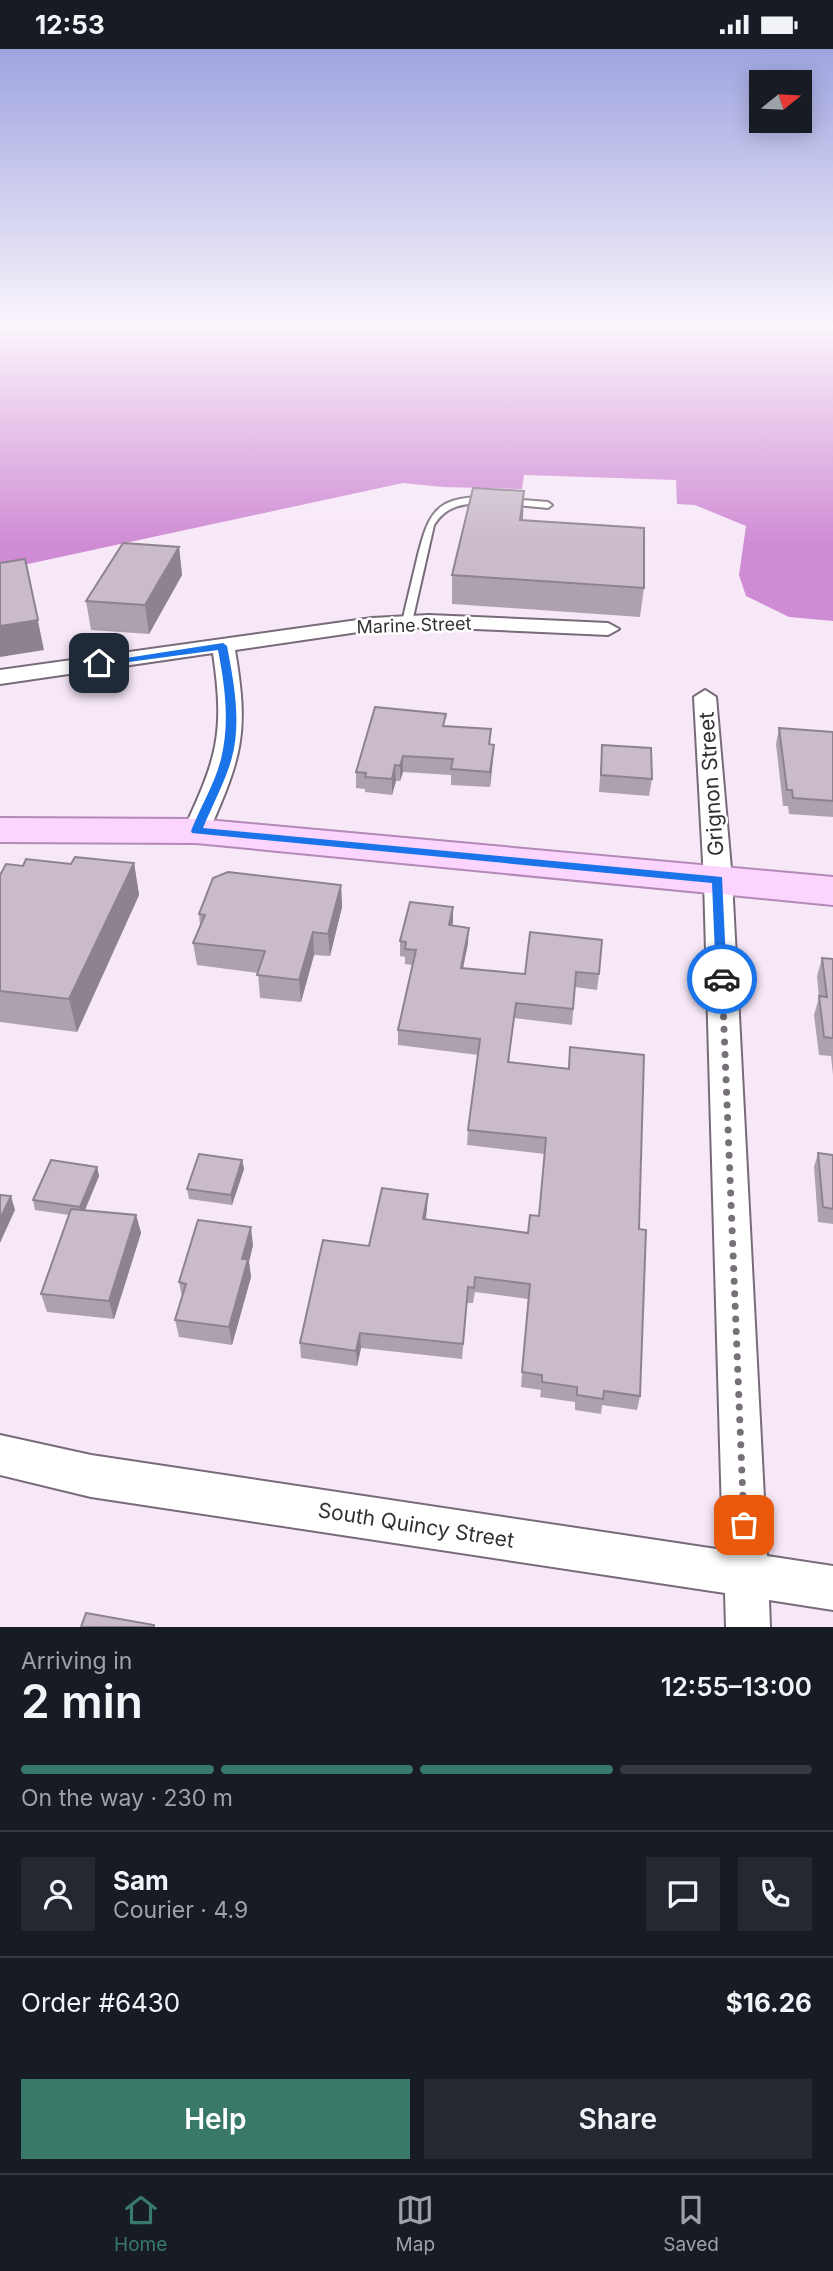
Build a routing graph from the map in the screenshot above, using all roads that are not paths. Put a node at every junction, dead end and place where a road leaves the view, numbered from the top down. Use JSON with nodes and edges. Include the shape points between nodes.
{"nodes":[{"id":1,"x":548,"y":505,"type":"dead end"},
{"id":2,"x":407,"y":622,"type":"junction"},
{"id":3,"x":608,"y":629,"type":"dead end"},
{"id":4,"x":223,"y":646,"type":"junction"},
{"id":5,"x":0,"y":677,"type":"edge"},
{"id":6,"x":705,"y":697,"type":"dead end"},
{"id":7,"x":0,"y":830,"type":"edge"},
{"id":8,"x":196,"y":831,"type":"junction"},
{"id":9,"x":718,"y":880,"type":"junction"},
{"id":10,"x":833,"y":891,"type":"edge"},
{"id":11,"x":0,"y":1455,"type":"edge"},
{"id":12,"x":746,"y":1575,"type":"junction"},
{"id":13,"x":833,"y":1588,"type":"edge"},
{"id":14,"x":748,"y":1627,"type":"edge"}],
"edges":[{"from":1,"to":2,"type":"lane","via":[[464,501],[445,506],[430,525]]},
{"from":2,"to":3,"type":"street","name":"Marine Street"},
{"from":2,"to":4,"type":"street","name":"Marine Street"},
{"from":4,"to":5,"type":"street","name":"Marine Street"},
{"from":4,"to":8,"type":"street","via":[[231,730],[226,761]]},
{"from":6,"to":9,"type":"street","name":"Grignon Street"},
{"from":7,"to":8,"type":"main road"},
{"from":8,"to":9,"type":"main road"},
{"from":9,"to":10,"type":"main road"},
{"from":9,"to":12,"type":"street","name":"Grignon Street"},
{"from":11,"to":12,"type":"street","name":"South Quincy Street","via":[[91,1476]]},
{"from":12,"to":13,"type":"street","name":"South Quincy Street"},
{"from":12,"to":14,"type":"street","name":"Grignon Street"}]}
